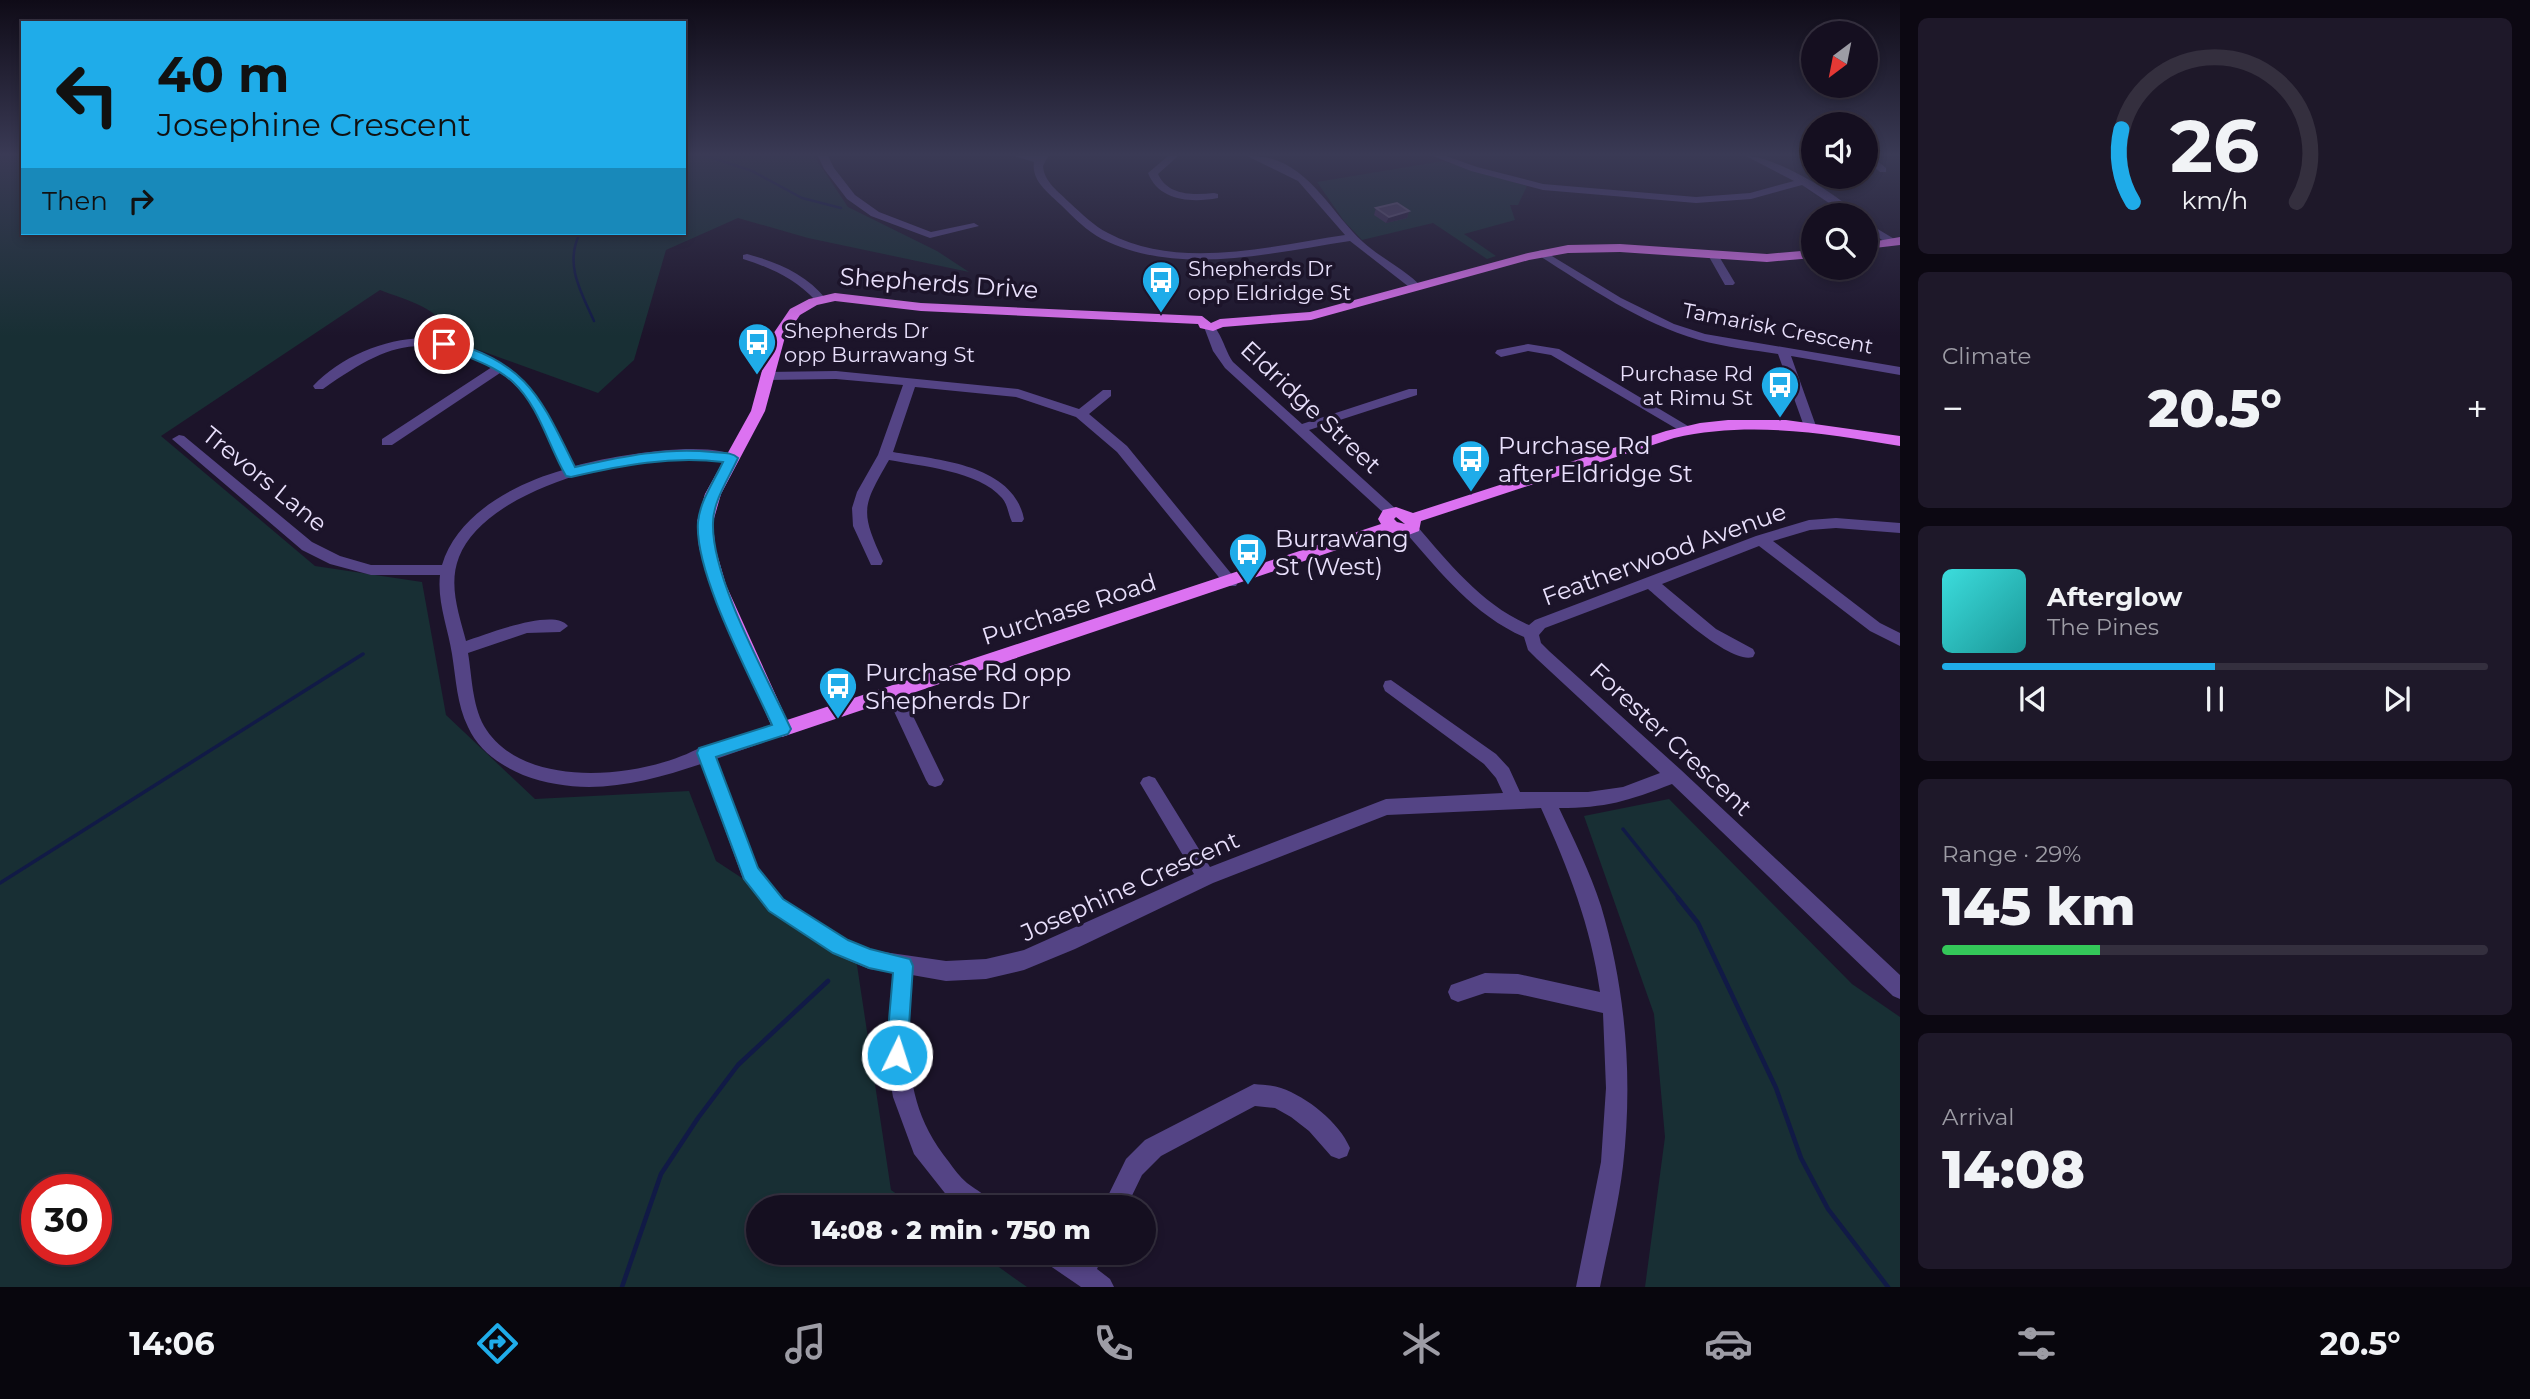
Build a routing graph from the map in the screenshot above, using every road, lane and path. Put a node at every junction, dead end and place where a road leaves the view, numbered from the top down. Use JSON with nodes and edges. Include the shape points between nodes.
{"nodes":[{"id":1,"x":881,"y":216,"type":"edge"},
{"id":2,"x":1080,"y":216,"type":"edge"},
{"id":3,"x":1336,"y":216,"type":"edge"},
{"id":4,"x":974,"y":226,"type":"dead end"},
{"id":5,"x":1878,"y":231,"type":"edge"},
{"id":6,"x":1353,"y":237,"type":"junction"},
{"id":7,"x":1896,"y":241,"type":"edge"},
{"id":8,"x":1878,"y":244,"type":"edge"},
{"id":9,"x":1542,"y":253,"type":"junction"},
{"id":10,"x":1713,"y":255,"type":"junction"},
{"id":11,"x":1801,"y":255,"type":"edge"},
{"id":12,"x":747,"y":257,"type":"dead end"},
{"id":13,"x":1729,"y":283,"type":"dead end"},
{"id":14,"x":1417,"y":288,"type":"junction"},
{"id":15,"x":820,"y":299,"type":"junction"},
{"id":16,"x":1210,"y":323,"type":"junction"},
{"id":17,"x":1783,"y":351,"type":"junction"},
{"id":18,"x":1501,"y":353,"type":"dead end"},
{"id":19,"x":499,"y":368,"type":"junction"},
{"id":20,"x":1900,"y":371,"type":"edge"},
{"id":21,"x":767,"y":376,"type":"junction"},
{"id":22,"x":910,"y":382,"type":"junction"},
{"id":23,"x":319,"y":386,"type":"dead end"},
{"id":24,"x":1413,"y":392,"type":"dead end"},
{"id":25,"x":1108,"y":393,"type":"dead end"},
{"id":26,"x":1081,"y":414,"type":"junction"},
{"id":27,"x":1810,"y":426,"type":"junction"},
{"id":28,"x":1299,"y":429,"type":"junction"},
{"id":29,"x":1687,"y":429,"type":"junction"},
{"id":30,"x":179,"y":439,"type":"dead end"},
{"id":31,"x":1900,"y":441,"type":"edge"},
{"id":32,"x":387,"y":442,"type":"dead end"},
{"id":33,"x":885,"y":455,"type":"junction"},
{"id":34,"x":732,"y":458,"type":"junction"},
{"id":35,"x":571,"y":472,"type":"junction"},
{"id":36,"x":1017,"y":519,"type":"dead end"},
{"id":37,"x":1391,"y":520,"type":"junction"},
{"id":38,"x":1411,"y":524,"type":"junction"},
{"id":39,"x":1900,"y":528,"type":"edge"},
{"id":40,"x":1761,"y":540,"type":"junction"},
{"id":41,"x":876,"y":561,"type":"dead end"},
{"id":42,"x":446,"y":570,"type":"junction"},
{"id":43,"x":1231,"y":582,"type":"junction"},
{"id":44,"x":1650,"y":582,"type":"junction"},
{"id":45,"x":560,"y":626,"type":"dead end"},
{"id":46,"x":1531,"y":633,"type":"junction"},
{"id":47,"x":1900,"y":640,"type":"edge"},
{"id":48,"x":460,"y":649,"type":"junction"},
{"id":49,"x":1747,"y":653,"type":"dead end"},
{"id":50,"x":1391,"y":686,"type":"dead end"},
{"id":51,"x":893,"y":692,"type":"junction"},
{"id":52,"x":782,"y":729,"type":"junction"},
{"id":53,"x":705,"y":753,"type":"junction"},
{"id":54,"x":1675,"y":775,"type":"junction"},
{"id":55,"x":935,"y":780,"type":"dead end"},
{"id":56,"x":1149,"y":783,"type":"dead end"},
{"id":57,"x":1515,"y":800,"type":"junction"},
{"id":58,"x":1547,"y":801,"type":"junction"},
{"id":59,"x":1206,"y":877,"type":"junction"},
{"id":60,"x":903,"y":966,"type":"junction"},
{"id":61,"x":1900,"y":989,"type":"edge"},
{"id":62,"x":1458,"y":992,"type":"dead end"},
{"id":63,"x":1611,"y":1005,"type":"junction"},
{"id":64,"x":1339,"y":1148,"type":"dead end"},
{"id":65,"x":965,"y":1195,"type":"edge"},
{"id":66,"x":1119,"y":1195,"type":"edge"},
{"id":67,"x":1588,"y":1287,"type":"edge"}],
"edges":[{"from":1,"to":4,"type":"street","via":[[930,235]]},
{"from":2,"to":6,"type":"street","via":[[1124,244],[1168,254],[1220,254]]},
{"from":3,"to":6,"type":"street"},
{"from":5,"to":7,"type":"street"},
{"from":6,"to":14,"type":"street"},
{"from":7,"to":8,"type":"main road"},
{"from":9,"to":10,"type":"main road","name":"Shepherds Drive","via":[[1598,247]]},
{"from":9,"to":14,"type":"main road","name":"Shepherds Drive"},
{"from":9,"to":17,"type":"street","name":"Tamarisk Crescent","via":[[1617,300],[1670,326],[1703,337]]},
{"from":10,"to":11,"type":"main road","name":"Shepherds Drive"},
{"from":10,"to":13,"type":"street"},
{"from":12,"to":15,"type":"street","via":[[797,276]]},
{"from":14,"to":16,"type":"main road","name":"Shepherds Drive","via":[[1311,316]]},
{"from":15,"to":16,"type":"main road","name":"Shepherds Drive"},
{"from":15,"to":21,"type":"main road","name":"Shepherds Drive","via":[[799,308],[784,325]]},
{"from":16,"to":28,"type":"street","name":"Eldridge Street","via":[[1229,365]]},
{"from":17,"to":20,"type":"street","name":"Tamarisk Crescent"},
{"from":17,"to":27,"type":"street"},
{"from":18,"to":29,"type":"street","via":[[1528,346],[1555,352]]},
{"from":19,"to":23,"type":"street","via":[[444,344],[403,342],[365,354]]},
{"from":19,"to":32,"type":"street"},
{"from":19,"to":35,"type":"street","via":[[517,379],[537,403]]},
{"from":21,"to":22,"type":"street","via":[[836,375]]},
{"from":21,"to":34,"type":"main road","name":"Shepherds Drive","via":[[758,411]]},
{"from":22,"to":26,"type":"street","via":[[1018,393]]},
{"from":22,"to":33,"type":"street"},
{"from":24,"to":28,"type":"street"},
{"from":25,"to":26,"type":"street"},
{"from":26,"to":43,"type":"street","via":[[1122,449]]},
{"from":27,"to":29,"type":"main road","via":[[1746,423]]},
{"from":27,"to":31,"type":"main road"},
{"from":28,"to":37,"type":"street","name":"Eldridge Street"},
{"from":29,"to":38,"type":"main road"},
{"from":30,"to":42,"type":"street","name":"Trevors Lane","via":[[307,546],[335,560],[371,570]]},
{"from":33,"to":36,"type":"street","via":[[976,476],[1013,501]]},
{"from":33,"to":41,"type":"street","via":[[859,508],[860,526]]},
{"from":34,"to":35,"type":"street","via":[[688,454],[641,457]]},
{"from":34,"to":52,"type":"main road","name":"Shepherds Drive","via":[[709,503],[707,547],[718,584]]},
{"from":35,"to":42,"type":"street","via":[[541,483],[485,515],[456,547]]},
{"from":37,"to":38,"type":"main road","via":[[1403,531]]},
{"from":37,"to":43,"type":"main road","name":"Purchase Road"},
{"from":38,"to":46,"type":"street","name":"Forester Crescent","via":[[1480,602],[1505,622]]},
{"from":39,"to":40,"type":"street","name":"Featherwood Avenue","via":[[1809,525]]},
{"from":40,"to":44,"type":"street","name":"Featherwood Avenue"},
{"from":40,"to":47,"type":"street","via":[[1875,627]]},
{"from":42,"to":48,"type":"street","name":"Purchase Road"},
{"from":43,"to":51,"type":"main road","name":"Purchase Road"},
{"from":44,"to":46,"type":"street","name":"Featherwood Avenue","via":[[1540,624]]},
{"from":44,"to":49,"type":"street","via":[[1710,633]]},
{"from":45,"to":48,"type":"street","via":[[527,627]]},
{"from":46,"to":54,"type":"street","name":"Forester Crescent","via":[[1534,646]]},
{"from":48,"to":53,"type":"street","name":"Purchase Road","via":[[467,703],[476,728],[496,751],[517,764],[582,781],[618,779]]},
{"from":50,"to":57,"type":"street","via":[[1490,759],[1503,773]]},
{"from":51,"to":52,"type":"main road","name":"Purchase Road"},
{"from":51,"to":55,"type":"street"},
{"from":52,"to":53,"type":"street","name":"Purchase Road"},
{"from":53,"to":60,"type":"street","name":"Josephine Crescent","via":[[750,873],[776,905],[841,947]]},
{"from":54,"to":58,"type":"street","name":"Josephine Crescent","via":[[1624,796]]},
{"from":54,"to":61,"type":"street","name":"Forester Crescent"},
{"from":56,"to":59,"type":"street"},
{"from":57,"to":58,"type":"street","name":"Josephine Crescent"},
{"from":57,"to":59,"type":"street","name":"Josephine Crescent","via":[[1385,807]]},
{"from":58,"to":63,"type":"street","via":[[1578,870],[1604,952]]},
{"from":59,"to":60,"type":"street","name":"Josephine Crescent","via":[[1024,960],[986,969],[946,971]]},
{"from":60,"to":65,"type":"street","via":[[897,1055],[904,1097],[922,1146]]},
{"from":62,"to":63,"type":"street","via":[[1485,983],[1518,984]]},
{"from":63,"to":67,"type":"street","via":[[1617,1050],[1616,1112]]},
{"from":64,"to":66,"type":"street","via":[[1300,1109],[1278,1097],[1254,1095],[1153,1148],[1134,1167]]}]}
